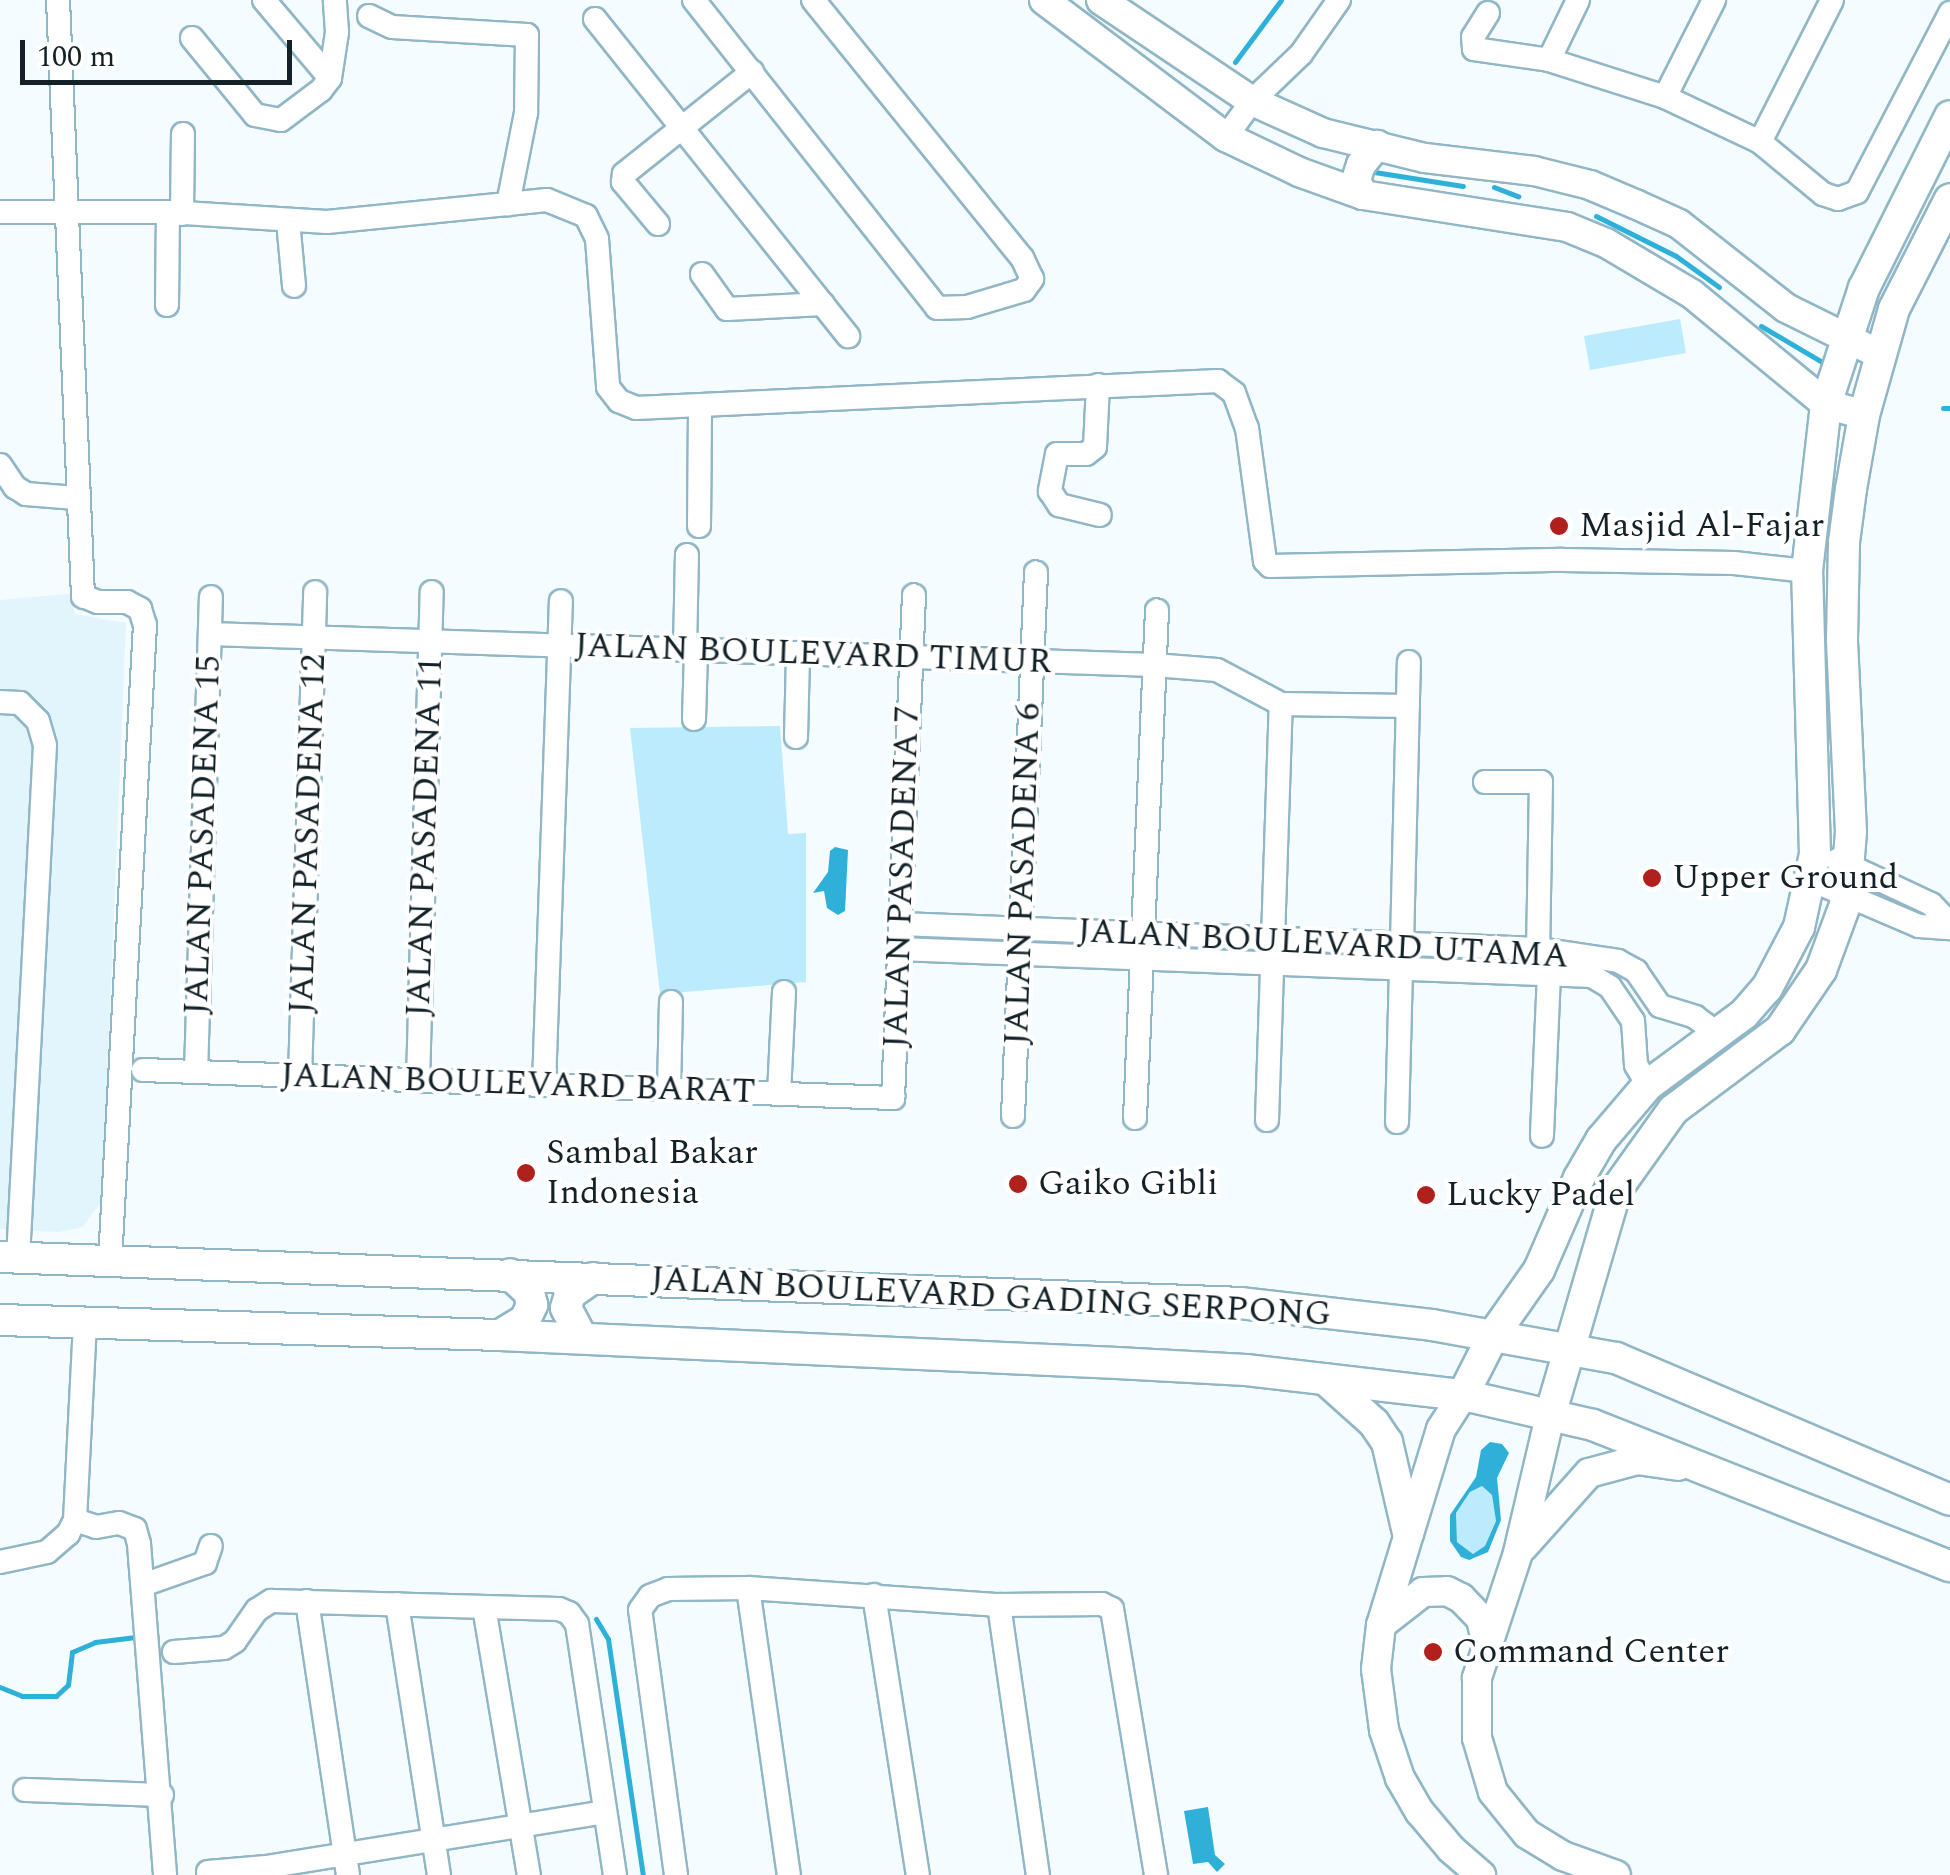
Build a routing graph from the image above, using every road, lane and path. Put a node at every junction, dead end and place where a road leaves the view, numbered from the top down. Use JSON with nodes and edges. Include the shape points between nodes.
{"nodes":[{"id":1,"x":58,"y":0,"type":"edge"},
{"id":2,"x":264,"y":0,"type":"edge"},
{"id":3,"x":334,"y":0,"type":"edge"},
{"id":4,"x":694,"y":0,"type":"edge"},
{"id":5,"x":813,"y":0,"type":"edge"},
{"id":6,"x":1044,"y":0,"type":"edge"},
{"id":7,"x":1101,"y":0,"type":"edge"},
{"id":8,"x":1339,"y":0,"type":"edge"},
{"id":9,"x":1578,"y":0,"type":"edge"},
{"id":10,"x":1714,"y":0,"type":"edge"},
{"id":11,"x":1832,"y":0,"type":"edge"},
{"id":12,"x":1488,"y":12,"type":"dead end"},
{"id":13,"x":1950,"y":12,"type":"edge"},
{"id":14,"x":370,"y":16,"type":"dead end"},
{"id":15,"x":595,"y":20,"type":"dead end"},
{"id":16,"x":192,"y":38,"type":"dead end"},
{"id":17,"x":1549,"y":60,"type":"junction"},
{"id":18,"x":752,"y":72,"type":"junction"},
{"id":19,"x":330,"y":78,"type":"junction"},
{"id":20,"x":1666,"y":97,"type":"junction"},
{"id":21,"x":1252,"y":101,"type":"junction"},
{"id":22,"x":1950,"y":116,"type":"edge"},
{"id":23,"x":680,"y":128,"type":"junction"},
{"id":24,"x":183,"y":134,"type":"dead end"},
{"id":25,"x":1226,"y":137,"type":"junction"},
{"id":26,"x":1760,"y":142,"type":"junction"},
{"id":27,"x":1377,"y":146,"type":"junction"},
{"id":28,"x":1363,"y":194,"type":"junction"},
{"id":29,"x":1950,"y":200,"type":"edge"},
{"id":30,"x":508,"y":204,"type":"junction"},
{"id":31,"x":0,"y":212,"type":"edge"},
{"id":32,"x":68,"y":212,"type":"junction"},
{"id":33,"x":175,"y":213,"type":"junction"},
{"id":34,"x":288,"y":222,"type":"junction"},
{"id":35,"x":658,"y":224,"type":"dead end"},
{"id":36,"x":702,"y":274,"type":"dead end"},
{"id":37,"x":1752,"y":280,"type":"junction"},
{"id":38,"x":294,"y":286,"type":"dead end"},
{"id":39,"x":167,"y":304,"type":"dead end"},
{"id":40,"x":823,"y":304,"type":"junction"},
{"id":41,"x":1720,"y":318,"type":"junction"},
{"id":42,"x":848,"y":336,"type":"dead end"},
{"id":43,"x":1844,"y":340,"type":"junction"},
{"id":44,"x":1881,"y":355,"type":"junction"},
{"id":45,"x":1098,"y":385,"type":"junction"},
{"id":46,"x":1826,"y":404,"type":"junction"},
{"id":47,"x":700,"y":406,"type":"junction"},
{"id":48,"x":1864,"y":415,"type":"junction"},
{"id":49,"x":0,"y":465,"type":"edge"},
{"id":50,"x":76,"y":498,"type":"junction"},
{"id":51,"x":1100,"y":516,"type":"dead end"},
{"id":52,"x":699,"y":526,"type":"dead end"},
{"id":53,"x":687,"y":556,"type":"dead end"},
{"id":54,"x":1036,"y":572,"type":"dead end"},
{"id":55,"x":1808,"y":572,"type":"junction"},
{"id":56,"x":315,"y":592,"type":"dead end"},
{"id":57,"x":432,"y":592,"type":"dead end"},
{"id":58,"x":914,"y":596,"type":"dead end"},
{"id":59,"x":211,"y":597,"type":"dead end"},
{"id":60,"x":561,"y":600,"type":"dead end"},
{"id":61,"x":1156,"y":610,"type":"dead end"},
{"id":62,"x":210,"y":634,"type":"junction"},
{"id":63,"x":314,"y":637,"type":"junction"},
{"id":64,"x":431,"y":641,"type":"junction"},
{"id":65,"x":559,"y":645,"type":"junction"},
{"id":66,"x":691,"y":649,"type":"junction"},
{"id":67,"x":798,"y":653,"type":"junction"},
{"id":68,"x":912,"y":657,"type":"junction"},
{"id":69,"x":1032,"y":661,"type":"junction"},
{"id":70,"x":1409,"y":662,"type":"dead end"},
{"id":71,"x":1154,"y":665,"type":"junction"},
{"id":72,"x":0,"y":702,"type":"edge"},
{"id":73,"x":1281,"y":704,"type":"junction"},
{"id":74,"x":1408,"y":706,"type":"junction"},
{"id":75,"x":694,"y":719,"type":"dead end"},
{"id":76,"x":796,"y":737,"type":"dead end"},
{"id":77,"x":1485,"y":782,"type":"dead end"},
{"id":78,"x":1813,"y":867,"type":"junction"},
{"id":79,"x":1848,"y":878,"type":"junction"},
{"id":80,"x":900,"y":924,"type":"junction"},
{"id":81,"x":1950,"y":926,"type":"edge"},
{"id":82,"x":1021,"y":929,"type":"junction"},
{"id":83,"x":1143,"y":934,"type":"junction"},
{"id":84,"x":1273,"y":939,"type":"junction"},
{"id":85,"x":1402,"y":944,"type":"junction"},
{"id":86,"x":899,"y":949,"type":"junction"},
{"id":87,"x":1538,"y":949,"type":"junction"},
{"id":88,"x":1020,"y":954,"type":"junction"},
{"id":89,"x":1142,"y":959,"type":"junction"},
{"id":90,"x":1272,"y":964,"type":"junction"},
{"id":91,"x":1401,"y":969,"type":"junction"},
{"id":92,"x":1549,"y":974,"type":"junction"},
{"id":93,"x":784,"y":992,"type":"dead end"},
{"id":94,"x":671,"y":1002,"type":"dead end"},
{"id":95,"x":1660,"y":1006,"type":"junction"},
{"id":96,"x":1632,"y":1021,"type":"junction"},
{"id":97,"x":1718,"y":1034,"type":"junction"},
{"id":98,"x":144,"y":1070,"type":"dead end"},
{"id":99,"x":196,"y":1072,"type":"junction"},
{"id":100,"x":300,"y":1076,"type":"junction"},
{"id":101,"x":418,"y":1080,"type":"junction"},
{"id":102,"x":544,"y":1085,"type":"junction"},
{"id":103,"x":1648,"y":1085,"type":"junction"},
{"id":104,"x":669,"y":1090,"type":"junction"},
{"id":105,"x":778,"y":1094,"type":"junction"},
{"id":106,"x":892,"y":1098,"type":"joint"},
{"id":107,"x":1673,"y":1110,"type":"junction"},
{"id":108,"x":1012,"y":1116,"type":"dead end"},
{"id":109,"x":1135,"y":1118,"type":"dead end"},
{"id":110,"x":1266,"y":1120,"type":"dead end"},
{"id":111,"x":1397,"y":1122,"type":"dead end"},
{"id":112,"x":1542,"y":1136,"type":"dead end"},
{"id":113,"x":9,"y":1257,"type":"edge"},
{"id":114,"x":110,"y":1260,"type":"junction"},
{"id":115,"x":510,"y":1274,"type":"junction"},
{"id":116,"x":593,"y":1278,"type":"junction"},
{"id":117,"x":0,"y":1320,"type":"edge"},
{"id":118,"x":85,"y":1324,"type":"junction"},
{"id":119,"x":500,"y":1334,"type":"junction"},
{"id":120,"x":1494,"y":1334,"type":"junction"},
{"id":121,"x":582,"y":1338,"type":"junction"},
{"id":122,"x":1572,"y":1350,"type":"junction"},
{"id":123,"x":1325,"y":1379,"type":"junction"},
{"id":124,"x":1463,"y":1395,"type":"junction"},
{"id":125,"x":1551,"y":1412,"type":"junction"},
{"id":126,"x":1720,"y":1472,"type":"junction"},
{"id":127,"x":1950,"y":1500,"type":"edge"},
{"id":128,"x":75,"y":1520,"type":"junction"},
{"id":129,"x":1408,"y":1533,"type":"junction"},
{"id":130,"x":211,"y":1546,"type":"dead end"},
{"id":131,"x":1518,"y":1553,"type":"junction"},
{"id":132,"x":0,"y":1562,"type":"edge"},
{"id":133,"x":1950,"y":1566,"type":"edge"},
{"id":134,"x":143,"y":1585,"type":"junction"},
{"id":135,"x":748,"y":1588,"type":"junction"},
{"id":136,"x":874,"y":1596,"type":"junction"},
{"id":137,"x":306,"y":1601,"type":"junction"},
{"id":138,"x":397,"y":1604,"type":"junction"},
{"id":139,"x":999,"y":1604,"type":"junction"},
{"id":140,"x":484,"y":1607,"type":"junction"},
{"id":141,"x":1381,"y":1625,"type":"junction"},
{"id":142,"x":1487,"y":1645,"type":"junction"},
{"id":143,"x":174,"y":1652,"type":"dead end"},
{"id":144,"x":25,"y":1790,"type":"dead end"},
{"id":145,"x":162,"y":1795,"type":"junction"},
{"id":146,"x":605,"y":1812,"type":"junction"},
{"id":147,"x":522,"y":1825,"type":"junction"},
{"id":148,"x":434,"y":1840,"type":"junction"},
{"id":149,"x":347,"y":1864,"type":"edge"},
{"id":150,"x":208,"y":1872,"type":"dead end"},
{"id":151,"x":165,"y":1875,"type":"edge"},
{"id":152,"x":439,"y":1875,"type":"edge"},
{"id":153,"x":529,"y":1875,"type":"edge"},
{"id":154,"x":616,"y":1875,"type":"edge"},
{"id":155,"x":676,"y":1875,"type":"edge"},
{"id":156,"x":789,"y":1875,"type":"edge"},
{"id":157,"x":918,"y":1875,"type":"edge"},
{"id":158,"x":1038,"y":1875,"type":"edge"},
{"id":159,"x":1156,"y":1875,"type":"edge"},
{"id":160,"x":1481,"y":1875,"type":"edge"},
{"id":161,"x":1616,"y":1875,"type":"edge"}],
"edges":[{"from":1,"to":32,"type":"street"},
{"from":2,"to":19,"type":"street"},
{"from":3,"to":19,"type":"street"},
{"from":4,"to":18,"type":"street"},
{"from":5,"to":18,"type":"street","via":[[1031,274],[1031,284],[942,310]]},
{"from":6,"to":25,"type":"street"},
{"from":7,"to":21,"type":"street"},
{"from":8,"to":21,"type":"street","via":[[1302,54]]},
{"from":9,"to":17,"type":"street"},
{"from":10,"to":20,"type":"street"},
{"from":11,"to":26,"type":"street"},
{"from":12,"to":17,"type":"street","via":[[1473,37],[1474,49]]},
{"from":13,"to":26,"type":"street","via":[[1857,192],[1838,199],[1823,194]]},
{"from":14,"to":30,"type":"street","via":[[392,28],[527,35],[526,114]]},
{"from":15,"to":23,"type":"street"},
{"from":16,"to":19,"type":"street","via":[[255,115],[268,120],[281,120]]},
{"from":17,"to":20,"type":"street"},
{"from":18,"to":23,"type":"street"},
{"from":20,"to":26,"type":"street"},
{"from":21,"to":25,"type":"street"},
{"from":21,"to":27,"type":"street","via":[[1323,133]]},
{"from":22,"to":43,"type":"main road","via":[[1886,238]]},
{"from":23,"to":35,"type":"street","via":[[622,182]]},
{"from":23,"to":40,"type":"street"},
{"from":24,"to":33,"type":"street"},
{"from":25,"to":28,"type":"street"},
{"from":27,"to":28,"type":"street","via":[[1360,164],[1356,180]]},
{"from":27,"to":37,"type":"street","via":[[1590,185],[1679,224]]},
{"from":28,"to":41,"type":"street","via":[[1566,227],[1648,264]]},
{"from":29,"to":44,"type":"main road","via":[[1894,309]]},
{"from":30,"to":34,"type":"street"},
{"from":30,"to":47,"type":"street","via":[[547,200],[586,216],[597,239],[608,387],[619,401],[636,408]]},
{"from":31,"to":32,"type":"street"},
{"from":32,"to":33,"type":"street"},
{"from":32,"to":50,"type":"street"},
{"from":33,"to":34,"type":"street"},
{"from":33,"to":39,"type":"street"},
{"from":34,"to":38,"type":"street"},
{"from":36,"to":40,"type":"street","via":[[728,309]]},
{"from":37,"to":41,"type":"street","via":[[1741,315]]},
{"from":37,"to":43,"type":"street"},
{"from":40,"to":42,"type":"street"},
{"from":41,"to":46,"type":"street"},
{"from":43,"to":44,"type":"street"},
{"from":43,"to":46,"type":"main road"},
{"from":44,"to":48,"type":"main road"},
{"from":45,"to":47,"type":"street"},
{"from":45,"to":51,"type":"street","via":[[1095,447],[1086,454],[1058,454],[1050,491],[1059,506]]},
{"from":45,"to":55,"type":"street","via":[[1229,386],[1247,428],[1270,566],[1563,560],[1734,563]]},
{"from":46,"to":48,"type":"street"},
{"from":46,"to":55,"type":"main road"},
{"from":47,"to":52,"type":"street"},
{"from":48,"to":79,"type":"main road","via":[[1844,542]]},
{"from":49,"to":50,"type":"street","via":[[26,494]]},
{"from":50,"to":114,"type":"street","via":[[83,596],[126,602],[140,609],[145,625]]},
{"from":53,"to":66,"type":"street"},
{"from":54,"to":69,"type":"street","name":"JALAN PASADENA 6"},
{"from":55,"to":78,"type":"main road"},
{"from":56,"to":63,"type":"street","name":"JALAN PASADENA 12"},
{"from":57,"to":64,"type":"street","name":"JALAN PASADENA 11"},
{"from":58,"to":68,"type":"street","name":"JALAN PASADENA 7"},
{"from":59,"to":62,"type":"street","name":"JALAN PASADENA 15"},
{"from":60,"to":65,"type":"street"},
{"from":61,"to":71,"type":"street"},
{"from":62,"to":63,"type":"street","name":"JALAN BOULEVARD TIMUR"},
{"from":62,"to":99,"type":"street","name":"JALAN PASADENA 15"},
{"from":63,"to":64,"type":"street","name":"JALAN BOULEVARD TIMUR"},
{"from":63,"to":100,"type":"street","name":"JALAN PASADENA 12"},
{"from":64,"to":65,"type":"street","name":"JALAN BOULEVARD TIMUR"},
{"from":64,"to":101,"type":"street","name":"JALAN PASADENA 11"},
{"from":65,"to":66,"type":"street","name":"JALAN BOULEVARD TIMUR"},
{"from":65,"to":102,"type":"street"},
{"from":66,"to":67,"type":"street","name":"JALAN BOULEVARD TIMUR"},
{"from":66,"to":75,"type":"street"},
{"from":67,"to":68,"type":"street","name":"JALAN BOULEVARD TIMUR"},
{"from":67,"to":76,"type":"street"},
{"from":68,"to":69,"type":"street","name":"JALAN BOULEVARD TIMUR"},
{"from":68,"to":80,"type":"street","name":"JALAN PASADENA 7"},
{"from":69,"to":71,"type":"street","name":"JALAN BOULEVARD TIMUR"},
{"from":69,"to":82,"type":"street","name":"JALAN PASADENA 6"},
{"from":70,"to":74,"type":"street"},
{"from":71,"to":73,"type":"street","name":"JALAN BOULEVARD TIMUR","via":[[1216,670]]},
{"from":71,"to":83,"type":"street"},
{"from":72,"to":113,"type":"street","via":[[20,703],[38,722],[45,745]]},
{"from":73,"to":74,"type":"street","name":"JALAN BOULEVARD TIMUR"},
{"from":73,"to":84,"type":"street"},
{"from":74,"to":85,"type":"street"},
{"from":77,"to":87,"type":"street","via":[[1541,782]]},
{"from":78,"to":79,"type":"street"},
{"from":78,"to":97,"type":"main road","via":[[1786,957],[1767,988]]},
{"from":79,"to":81,"type":"street","via":[[1931,904]]},
{"from":79,"to":107,"type":"main road","via":[[1820,970],[1780,1030]]},
{"from":80,"to":82,"type":"street","name":"JALAN BOULEVARD UTAMA"},
{"from":80,"to":86,"type":"street","name":"JALAN PASADENA 7"},
{"from":82,"to":83,"type":"street","name":"JALAN BOULEVARD UTAMA"},
{"from":82,"to":88,"type":"street","name":"JALAN PASADENA 6"},
{"from":83,"to":84,"type":"street","name":"JALAN BOULEVARD UTAMA"},
{"from":83,"to":89,"type":"street"},
{"from":84,"to":85,"type":"street","name":"JALAN BOULEVARD UTAMA"},
{"from":84,"to":90,"type":"street"},
{"from":85,"to":87,"type":"street","name":"JALAN BOULEVARD UTAMA"},
{"from":86,"to":88,"type":"street","name":"JALAN BOULEVARD UTAMA"},
{"from":86,"to":106,"type":"street","name":"JALAN PASADENA 7"},
{"from":87,"to":92,"type":"street"},
{"from":87,"to":95,"type":"street","name":"JALAN BOULEVARD UTAMA","via":[[1618,961],[1636,971]]},
{"from":88,"to":89,"type":"street","name":"JALAN BOULEVARD UTAMA"},
{"from":88,"to":108,"type":"street","name":"JALAN PASADENA 6"},
{"from":89,"to":90,"type":"street","name":"JALAN BOULEVARD UTAMA"},
{"from":89,"to":109,"type":"street"},
{"from":90,"to":91,"type":"street","name":"JALAN BOULEVARD UTAMA"},
{"from":90,"to":110,"type":"street"},
{"from":91,"to":92,"type":"street","name":"JALAN BOULEVARD UTAMA"},
{"from":91,"to":111,"type":"street"},
{"from":92,"to":96,"type":"street","name":"JALAN BOULEVARD UTAMA","via":[[1592,976],[1610,987]]},
{"from":92,"to":112,"type":"street"},
{"from":93,"to":105,"type":"street"},
{"from":94,"to":104,"type":"street"},
{"from":95,"to":96,"type":"street"},
{"from":95,"to":97,"type":"street","name":"JALAN BOULEVARD UTAMA","via":[[1695,1017]]},
{"from":96,"to":103,"type":"street","name":"JALAN BOULEVARD UTAMA","via":[[1636,1065]]},
{"from":97,"to":103,"type":"main road"},
{"from":98,"to":99,"type":"street","name":"JALAN BOULEVARD BARAT"},
{"from":99,"to":100,"type":"street","name":"JALAN BOULEVARD BARAT"},
{"from":100,"to":101,"type":"street","name":"JALAN BOULEVARD BARAT"},
{"from":101,"to":102,"type":"street","name":"JALAN BOULEVARD BARAT"},
{"from":102,"to":104,"type":"street","name":"JALAN BOULEVARD BARAT"},
{"from":103,"to":107,"type":"main road"},
{"from":103,"to":120,"type":"main road","via":[[1602,1140],[1539,1270]]},
{"from":104,"to":105,"type":"street","name":"JALAN BOULEVARD BARAT"},
{"from":105,"to":106,"type":"street","name":"JALAN BOULEVARD BARAT"},
{"from":107,"to":122,"type":"main road","via":[[1616,1190]]},
{"from":113,"to":114,"type":"main road","name":"JALAN BOULEVARD GADING SERPONG"},
{"from":114,"to":115,"type":"main road","name":"JALAN BOULEVARD GADING SERPONG"},
{"from":115,"to":116,"type":"main road","name":"JALAN BOULEVARD GADING SERPONG"},
{"from":115,"to":119,"type":"main road","via":[[529,1292],[532,1305],[525,1320]]},
{"from":116,"to":120,"type":"main road","name":"JALAN BOULEVARD GADING SERPONG","via":[[1240,1303]]},
{"from":116,"to":121,"type":"main road","via":[[570,1294],[566,1308]]},
{"from":117,"to":118,"type":"main road","name":"JALAN BOULEVARD GADING SERPONG"},
{"from":118,"to":119,"type":"main road","name":"JALAN BOULEVARD GADING SERPONG"},
{"from":118,"to":128,"type":"street"},
{"from":119,"to":121,"type":"main road","name":"JALAN BOULEVARD GADING SERPONG"},
{"from":120,"to":122,"type":"main road","name":"JALAN BOULEVARD GADING SERPONG"},
{"from":120,"to":124,"type":"main road"},
{"from":121,"to":123,"type":"main road","name":"JALAN BOULEVARD GADING SERPONG"},
{"from":122,"to":125,"type":"main road"},
{"from":122,"to":127,"type":"main road","name":"JALAN BOULEVARD GADING SERPONG","via":[[1616,1358]]},
{"from":123,"to":124,"type":"main road","name":"JALAN BOULEVARD GADING SERPONG"},
{"from":123,"to":129,"type":"main road","via":[[1387,1442]]},
{"from":124,"to":125,"type":"main road","name":"JALAN BOULEVARD GADING SERPONG"},
{"from":124,"to":129,"type":"street","via":[[1441,1429]]},
{"from":125,"to":126,"type":"main road","name":"JALAN BOULEVARD GADING SERPONG"},
{"from":125,"to":131,"type":"street"},
{"from":126,"to":131,"type":"street","via":[[1637,1460],[1589,1473]]},
{"from":126,"to":133,"type":"main road","name":"JALAN BOULEVARD GADING SERPONG"},
{"from":128,"to":132,"type":"street","via":[[46,1552]]},
{"from":128,"to":134,"type":"street","via":[[134,1529]]},
{"from":129,"to":141,"type":"street"},
{"from":130,"to":134,"type":"street","via":[[205,1563]]},
{"from":131,"to":142,"type":"street"},
{"from":134,"to":145,"type":"street"},
{"from":135,"to":136,"type":"street"},
{"from":135,"to":155,"type":"street","via":[[668,1589],[650,1596],[640,1610]]},
{"from":135,"to":156,"type":"street"},
{"from":136,"to":139,"type":"street"},
{"from":136,"to":157,"type":"street"},
{"from":137,"to":138,"type":"street"},
{"from":137,"to":143,"type":"street","via":[[271,1602],[257,1610],[224,1648]]},
{"from":137,"to":149,"type":"street"},
{"from":138,"to":140,"type":"street"},
{"from":138,"to":148,"type":"street"},
{"from":139,"to":158,"type":"street"},
{"from":139,"to":159,"type":"street","via":[[1112,1609]]},
{"from":140,"to":146,"type":"street","via":[[559,1609],[577,1624]]},
{"from":140,"to":147,"type":"street"},
{"from":141,"to":142,"type":"street","via":[[1423,1592],[1447,1591],[1481,1618]]},
{"from":141,"to":160,"type":"street","via":[[1376,1669],[1384,1730],[1400,1778],[1450,1849]]},
{"from":142,"to":161,"type":"street","via":[[1477,1678],[1477,1738],[1493,1792],[1527,1834]]},
{"from":144,"to":145,"type":"street"},
{"from":145,"to":151,"type":"street"},
{"from":146,"to":147,"type":"street"},
{"from":146,"to":154,"type":"street"},
{"from":147,"to":148,"type":"street"},
{"from":147,"to":153,"type":"street"},
{"from":148,"to":149,"type":"street"},
{"from":148,"to":152,"type":"street"},
{"from":149,"to":150,"type":"street"}]}
